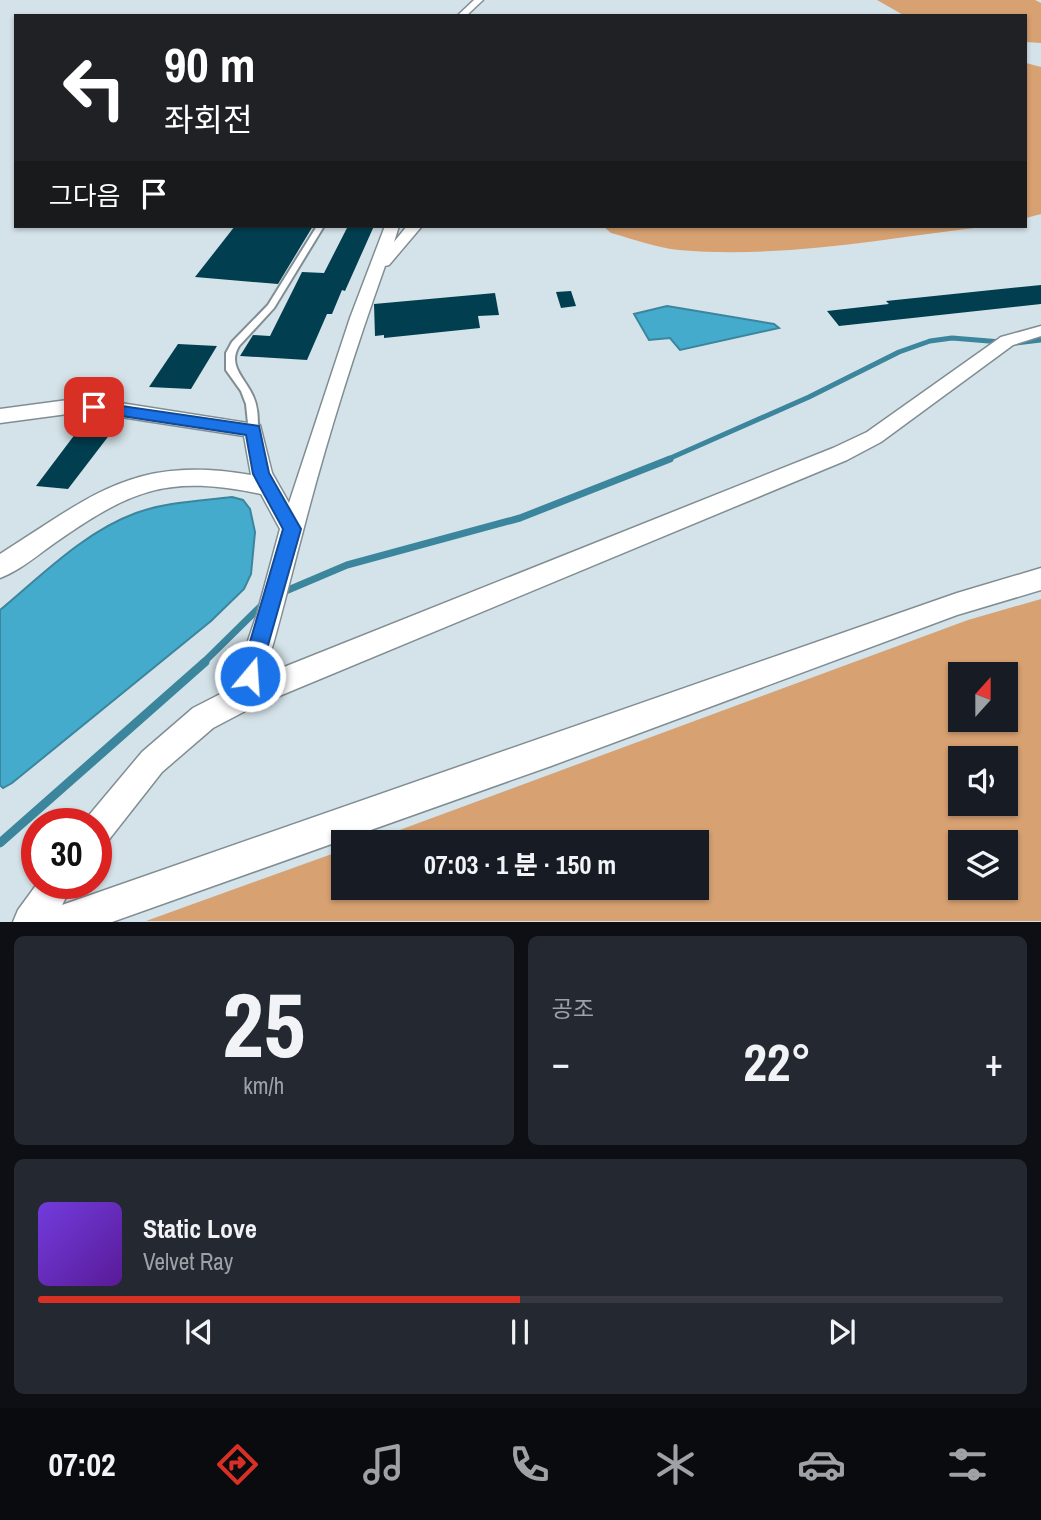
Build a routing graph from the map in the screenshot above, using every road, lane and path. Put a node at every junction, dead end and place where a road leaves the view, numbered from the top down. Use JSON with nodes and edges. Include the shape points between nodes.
{"nodes":[{"id":1,"x":479,"y":0,"type":"edge"},
{"id":2,"x":463,"y":14,"type":"edge"},
{"id":3,"x":319,"y":228,"type":"edge"},
{"id":4,"x":391,"y":228,"type":"edge"},
{"id":5,"x":413,"y":228,"type":"edge"},
{"id":6,"x":373,"y":278,"type":"junction"},
{"id":7,"x":1041,"y":331,"type":"edge"},
{"id":8,"x":0,"y":416,"type":"edge"},
{"id":9,"x":253,"y":430,"type":"junction"},
{"id":10,"x":268,"y":487,"type":"junction"},
{"id":11,"x":292,"y":529,"type":"junction"},
{"id":12,"x":0,"y":567,"type":"edge"},
{"id":13,"x":1041,"y":579,"type":"edge"},
{"id":14,"x":243,"y":697,"type":"junction"},
{"id":15,"x":112,"y":811,"type":"edge"},
{"id":16,"x":46,"y":899,"type":"edge"},
{"id":17,"x":30,"y":922,"type":"edge"},
{"id":18,"x":64,"y":922,"type":"edge"}],
"edges":[{"from":1,"to":2,"type":"street"},
{"from":3,"to":9,"type":"lane","via":[[271,306],[230,354],[231,370],[250,399]]},
{"from":4,"to":6,"type":"street"},
{"from":5,"to":6,"type":"street"},
{"from":6,"to":11,"type":"street"},
{"from":7,"to":14,"type":"street","via":[[1003,344],[874,437],[840,454]]},
{"from":8,"to":9,"type":"street","via":[[75,406]]},
{"from":9,"to":10,"type":"street"},
{"from":10,"to":11,"type":"street"},
{"from":10,"to":12,"type":"street","via":[[173,478],[141,484],[100,503]]},
{"from":11,"to":14,"type":"street"},
{"from":13,"to":18,"type":"street","via":[[957,604]]},
{"from":14,"to":15,"type":"street","via":[[203,718],[152,762]]},
{"from":16,"to":17,"type":"street"}]}
